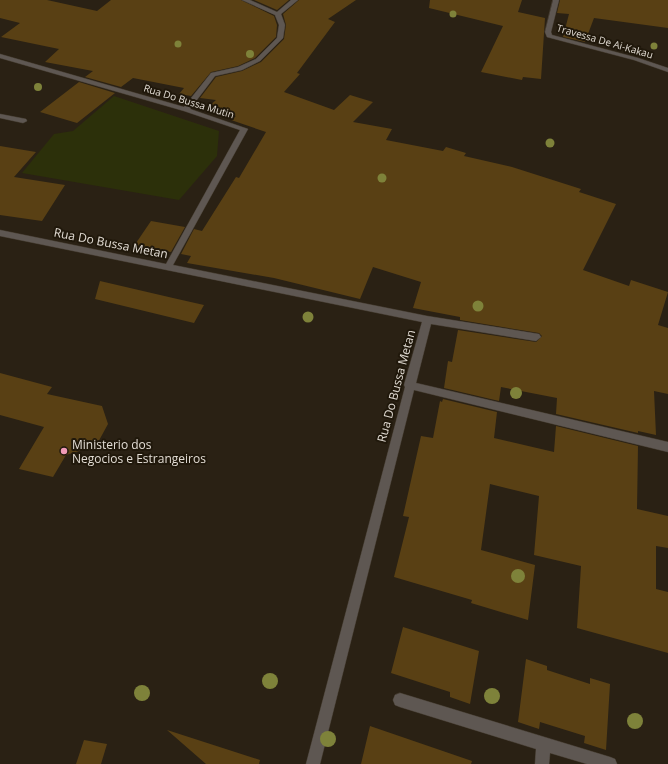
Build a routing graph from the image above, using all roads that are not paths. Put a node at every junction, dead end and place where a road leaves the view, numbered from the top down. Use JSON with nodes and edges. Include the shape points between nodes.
{"nodes":[{"id":1,"x":245,"y":0,"type":"edge"},
{"id":2,"x":295,"y":0,"type":"edge"},
{"id":3,"x":556,"y":0,"type":"edge"},
{"id":4,"x":278,"y":14,"type":"junction"},
{"id":5,"x":0,"y":56,"type":"edge"},
{"id":6,"x":668,"y":70,"type":"edge"},
{"id":7,"x":186,"y":110,"type":"junction"},
{"id":8,"x":0,"y":116,"type":"edge"},
{"id":9,"x":23,"y":121,"type":"dead end"},
{"id":10,"x":0,"y":234,"type":"edge"},
{"id":11,"x":168,"y":267,"type":"junction"},
{"id":12,"x":427,"y":320,"type":"junction"},
{"id":13,"x":536,"y":337,"type":"dead end"},
{"id":14,"x":410,"y":385,"type":"junction"},
{"id":15,"x":668,"y":447,"type":"edge"},
{"id":16,"x":400,"y":700,"type":"dead end"},
{"id":17,"x":544,"y":744,"type":"junction"},
{"id":18,"x":312,"y":764,"type":"edge"},
{"id":19,"x":542,"y":764,"type":"edge"},
{"id":20,"x":610,"y":764,"type":"edge"}],
"edges":[{"from":1,"to":4,"type":"street"},
{"from":2,"to":4,"type":"street"},
{"from":3,"to":6,"type":"street","name":"Travessa De Ai-Kakau","via":[[549,36]]},
{"from":4,"to":7,"type":"street","via":[[282,25],[280,38],[258,60],[240,69],[213,74]]},
{"from":5,"to":7,"type":"street","name":"Rua Do Bussa Mutin"},
{"from":7,"to":11,"type":"street","name":"Rua Do Bussa Mutin","via":[[244,129]]},
{"from":8,"to":9,"type":"street"},
{"from":10,"to":11,"type":"street","name":"Rua Do Bussa Metan"},
{"from":11,"to":12,"type":"street","name":"Rua Do Bussa Metan"},
{"from":12,"to":13,"type":"street"},
{"from":12,"to":14,"type":"street","name":"Rua Do Bussa Metan"},
{"from":14,"to":15,"type":"street"},
{"from":14,"to":18,"type":"street","name":"Rua Do Bussa Metan"},
{"from":16,"to":17,"type":"street"},
{"from":17,"to":19,"type":"street"},
{"from":17,"to":20,"type":"street"}]}
